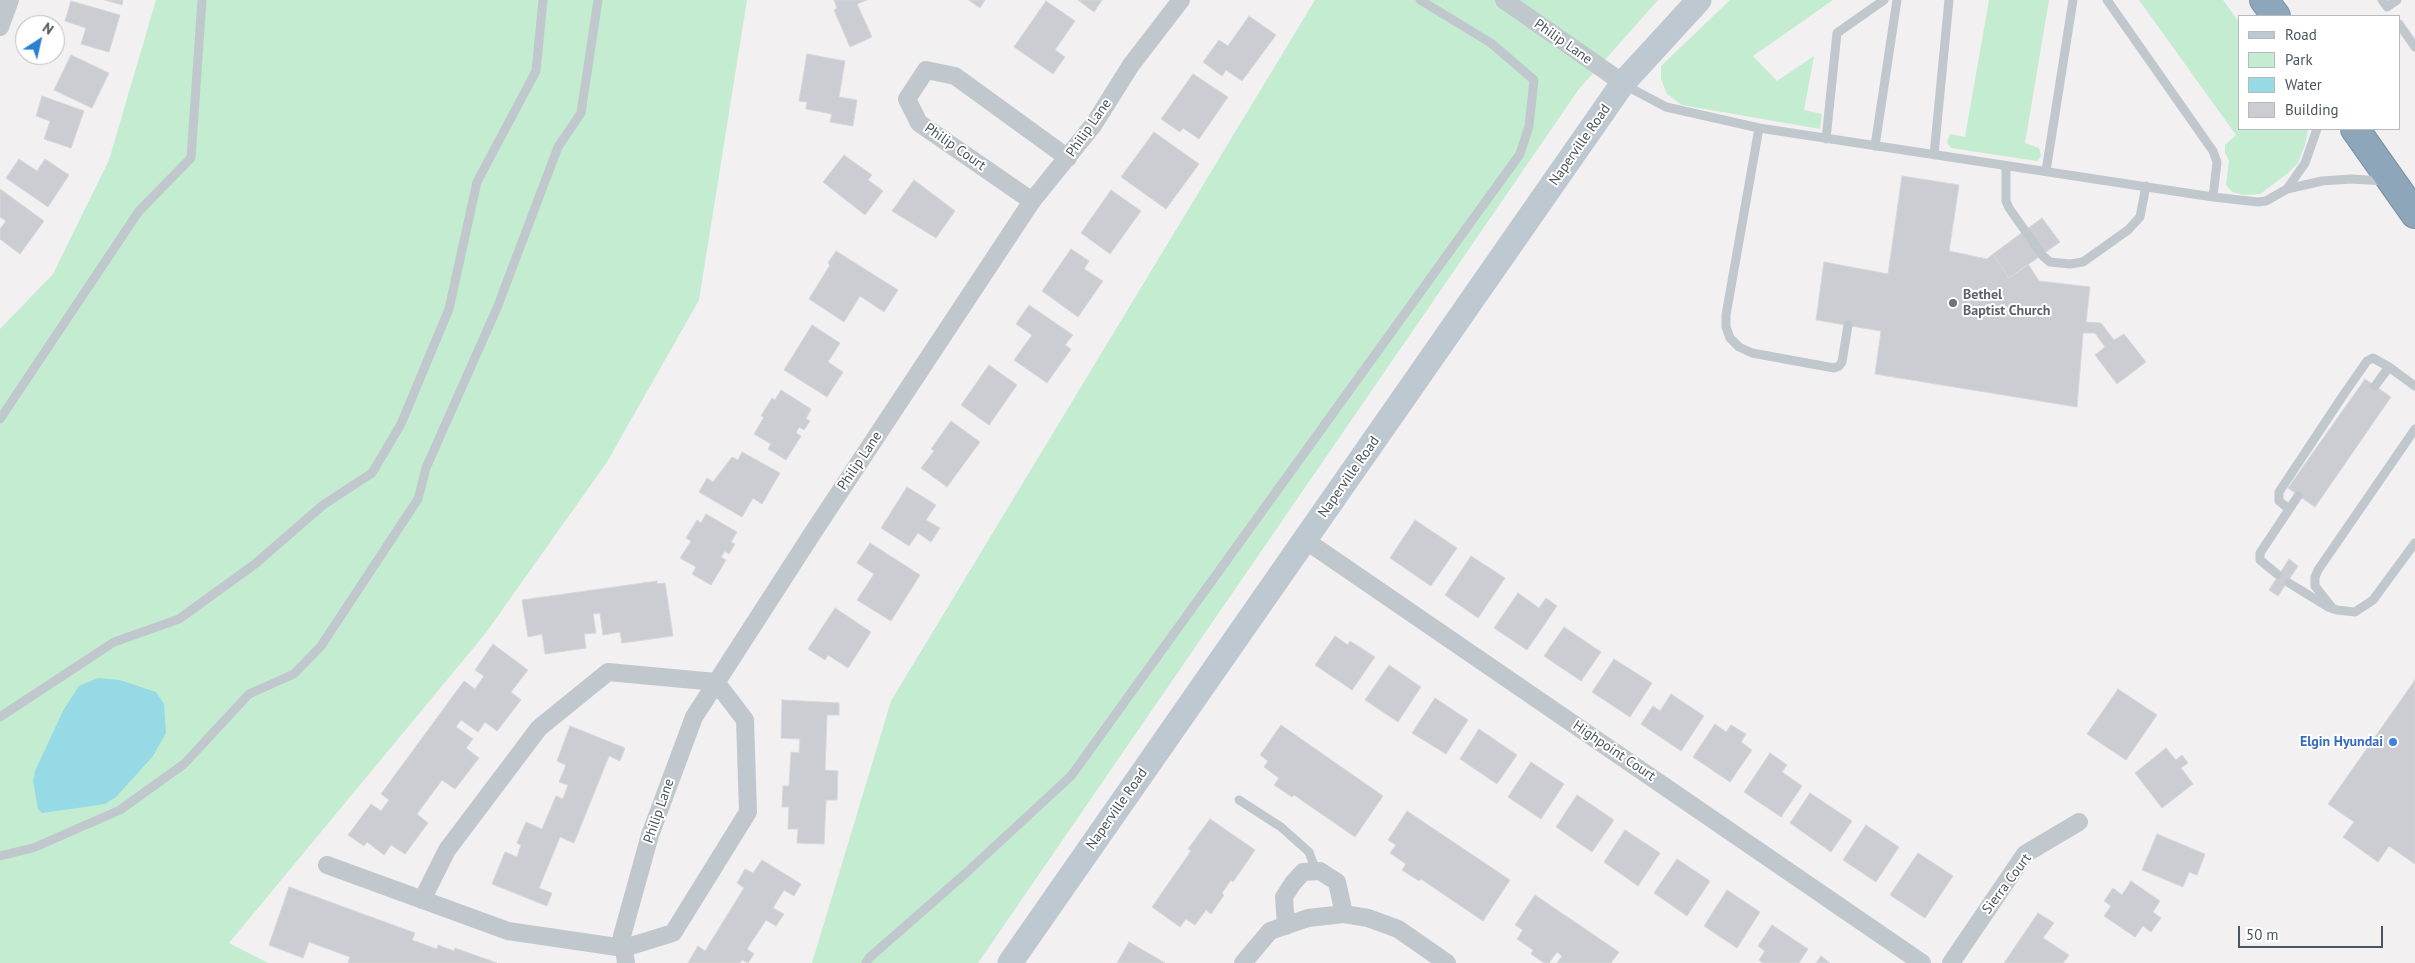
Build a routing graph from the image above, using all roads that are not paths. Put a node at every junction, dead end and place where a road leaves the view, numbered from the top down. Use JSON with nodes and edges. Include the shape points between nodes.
{"nodes":[{"id":1,"x":10,"y":0,"type":"edge"},
{"id":2,"x":202,"y":0,"type":"edge"},
{"id":3,"x":543,"y":0,"type":"edge"},
{"id":4,"x":598,"y":0,"type":"edge"},
{"id":5,"x":1181,"y":0,"type":"edge"},
{"id":6,"x":1420,"y":0,"type":"edge"},
{"id":7,"x":1504,"y":0,"type":"edge"},
{"id":8,"x":1699,"y":0,"type":"edge"},
{"id":9,"x":1884,"y":0,"type":"edge"},
{"id":10,"x":1896,"y":0,"type":"edge"},
{"id":11,"x":1949,"y":0,"type":"edge"},
{"id":12,"x":2073,"y":0,"type":"edge"},
{"id":13,"x":2107,"y":0,"type":"edge"},
{"id":14,"x":2264,"y":0,"type":"edge"},
{"id":15,"x":2398,"y":0,"type":"edge"},
{"id":16,"x":2384,"y":4,"type":"edge"},
{"id":17,"x":2275,"y":15,"type":"edge"},
{"id":18,"x":2392,"y":15,"type":"edge"},
{"id":19,"x":2400,"y":25,"type":"edge"},
{"id":20,"x":0,"y":27,"type":"edge"},
{"id":21,"x":2415,"y":47,"type":"edge"},
{"id":22,"x":1623,"y":84,"type":"junction"},
{"id":23,"x":1759,"y":128,"type":"junction"},
{"id":24,"x":2317,"y":130,"type":"edge"},
{"id":25,"x":2356,"y":130,"type":"edge"},
{"id":26,"x":1826,"y":139,"type":"junction"},
{"id":27,"x":1875,"y":146,"type":"junction"},
{"id":28,"x":1934,"y":155,"type":"junction"},
{"id":29,"x":1068,"y":158,"type":"junction"},
{"id":30,"x":2006,"y":166,"type":"junction"},
{"id":31,"x":2046,"y":171,"type":"junction"},
{"id":32,"x":2392,"y":182,"type":"junction"},
{"id":33,"x":2146,"y":186,"type":"junction"},
{"id":34,"x":2287,"y":189,"type":"junction"},
{"id":35,"x":2213,"y":197,"type":"junction"},
{"id":36,"x":1032,"y":201,"type":"junction"},
{"id":37,"x":2415,"y":214,"type":"edge"},
{"id":38,"x":1848,"y":325,"type":"dead end"},
{"id":39,"x":2389,"y":367,"type":"junction"},
{"id":40,"x":2375,"y":386,"type":"dead end"},
{"id":41,"x":2415,"y":386,"type":"edge"},
{"id":42,"x":0,"y":419,"type":"edge"},
{"id":43,"x":2415,"y":429,"type":"edge"},
{"id":44,"x":2298,"y":496,"type":"dead end"},
{"id":45,"x":2289,"y":509,"type":"junction"},
{"id":46,"x":1305,"y":540,"type":"junction"},
{"id":47,"x":2415,"y":543,"type":"edge"},
{"id":48,"x":2277,"y":574,"type":"dead end"},
{"id":49,"x":2289,"y":583,"type":"dead end"},
{"id":50,"x":2333,"y":609,"type":"junction"},
{"id":51,"x":716,"y":682,"type":"junction"},
{"id":52,"x":0,"y":717,"type":"edge"},
{"id":53,"x":1239,"y":800,"type":"dead end"},
{"id":54,"x":2079,"y":822,"type":"dead end"},
{"id":55,"x":1,"y":854,"type":"edge"},
{"id":56,"x":327,"y":865,"type":"dead end"},
{"id":57,"x":1316,"y":871,"type":"junction"},
{"id":58,"x":422,"y":900,"type":"junction"},
{"id":59,"x":1344,"y":914,"type":"junction"},
{"id":60,"x":1286,"y":926,"type":"junction"},
{"id":61,"x":625,"y":956,"type":"edge"},
{"id":62,"x":866,"y":963,"type":"edge"},
{"id":63,"x":1010,"y":963,"type":"edge"},
{"id":64,"x":1243,"y":963,"type":"edge"},
{"id":65,"x":1447,"y":963,"type":"edge"},
{"id":66,"x":1922,"y":963,"type":"edge"},
{"id":67,"x":1951,"y":963,"type":"edge"}],
"edges":[{"from":1,"to":20,"type":"street"},
{"from":2,"to":42,"type":"lane","via":[[191,158],[139,211]]},
{"from":3,"to":52,"type":"lane","via":[[536,70],[477,182],[449,309],[401,424],[372,473],[322,505],[255,564],[179,619],[114,642]]},
{"from":4,"to":55,"type":"lane","via":[[581,113],[558,147],[496,308],[426,468],[418,499],[321,646],[294,674],[249,694],[184,764],[120,810],[33,848]]},
{"from":5,"to":29,"type":"street","name":"Philip Lane","via":[[1131,65]]},
{"from":6,"to":62,"type":"lane","via":[[1491,44],[1534,80],[1529,126],[1520,154],[1071,776]]},
{"from":7,"to":22,"type":"street","name":"Philip Lane"},
{"from":8,"to":22,"type":"street","name":"Naperville Road"},
{"from":9,"to":26,"type":"lane","via":[[1837,33]]},
{"from":10,"to":27,"type":"lane"},
{"from":11,"to":28,"type":"lane"},
{"from":12,"to":31,"type":"lane"},
{"from":13,"to":35,"type":"lane","via":[[2214,151],[2217,162]]},
{"from":14,"to":17,"type":"highway"},
{"from":15,"to":16,"type":"lane"},
{"from":16,"to":18,"type":"lane"},
{"from":19,"to":21,"type":"lane"},
{"from":22,"to":23,"type":"lane","via":[[1666,107]]},
{"from":22,"to":46,"type":"street","name":"Naperville Road"},
{"from":23,"to":26,"type":"lane"},
{"from":23,"to":38,"type":"lane","via":[[1726,315],[1730,338],[1738,347],[1758,354],[1834,368],[1842,362]]},
{"from":24,"to":34,"type":"lane","via":[[2305,163]]},
{"from":25,"to":32,"type":"highway"},
{"from":26,"to":27,"type":"lane"},
{"from":27,"to":28,"type":"lane"},
{"from":28,"to":30,"type":"lane"},
{"from":29,"to":36,"type":"street","name":"Philip Lane"},
{"from":29,"to":36,"type":"street","name":"Philip Court","via":[[955,76],[926,70],[907,99],[919,122]]},
{"from":30,"to":31,"type":"lane"},
{"from":30,"to":33,"type":"lane","via":[[2009,208],[2050,262],[2083,262],[2128,230],[2140,217]]},
{"from":31,"to":33,"type":"lane"},
{"from":32,"to":34,"type":"lane","via":[[2332,180]]},
{"from":32,"to":37,"type":"highway"},
{"from":33,"to":35,"type":"lane"},
{"from":34,"to":35,"type":"lane","via":[[2258,202]]},
{"from":36,"to":51,"type":"street","name":"Philip Lane"},
{"from":39,"to":40,"type":"lane"},
{"from":39,"to":41,"type":"lane"},
{"from":39,"to":45,"type":"lane","via":[[2373,358],[2367,361],[2279,492],[2279,501]]},
{"from":43,"to":50,"type":"lane","via":[[2318,570],[2314,580],[2318,591]]},
{"from":44,"to":45,"type":"lane"},
{"from":45,"to":48,"type":"lane","via":[[2260,553],[2260,560]]},
{"from":46,"to":63,"type":"street","name":"Naperville Road"},
{"from":46,"to":66,"type":"street","name":"Highpoint Court"},
{"from":47,"to":50,"type":"lane","via":[[2373,600],[2355,612]]},
{"from":49,"to":50,"type":"lane"},
{"from":51,"to":58,"type":"street","via":[[608,672],[539,728],[447,850]]},
{"from":51,"to":61,"type":"street","name":"Philip Lane","via":[[694,717],[650,835],[622,936]]},
{"from":51,"to":61,"type":"street","via":[[746,720],[748,812],[673,933]]},
{"from":53,"to":57,"type":"lane","via":[[1281,827],[1310,852]]},
{"from":54,"to":67,"type":"street","name":"Sierra Court","via":[[2025,854]]},
{"from":56,"to":58,"type":"street"},
{"from":57,"to":59,"type":"street","via":[[1337,882]]},
{"from":57,"to":60,"type":"street","via":[[1303,872],[1284,897]]},
{"from":58,"to":61,"type":"street","via":[[508,931]]},
{"from":59,"to":60,"type":"street","via":[[1308,918]]},
{"from":59,"to":65,"type":"street","via":[[1368,918],[1398,930]]},
{"from":60,"to":64,"type":"street","via":[[1270,931]]}]}
